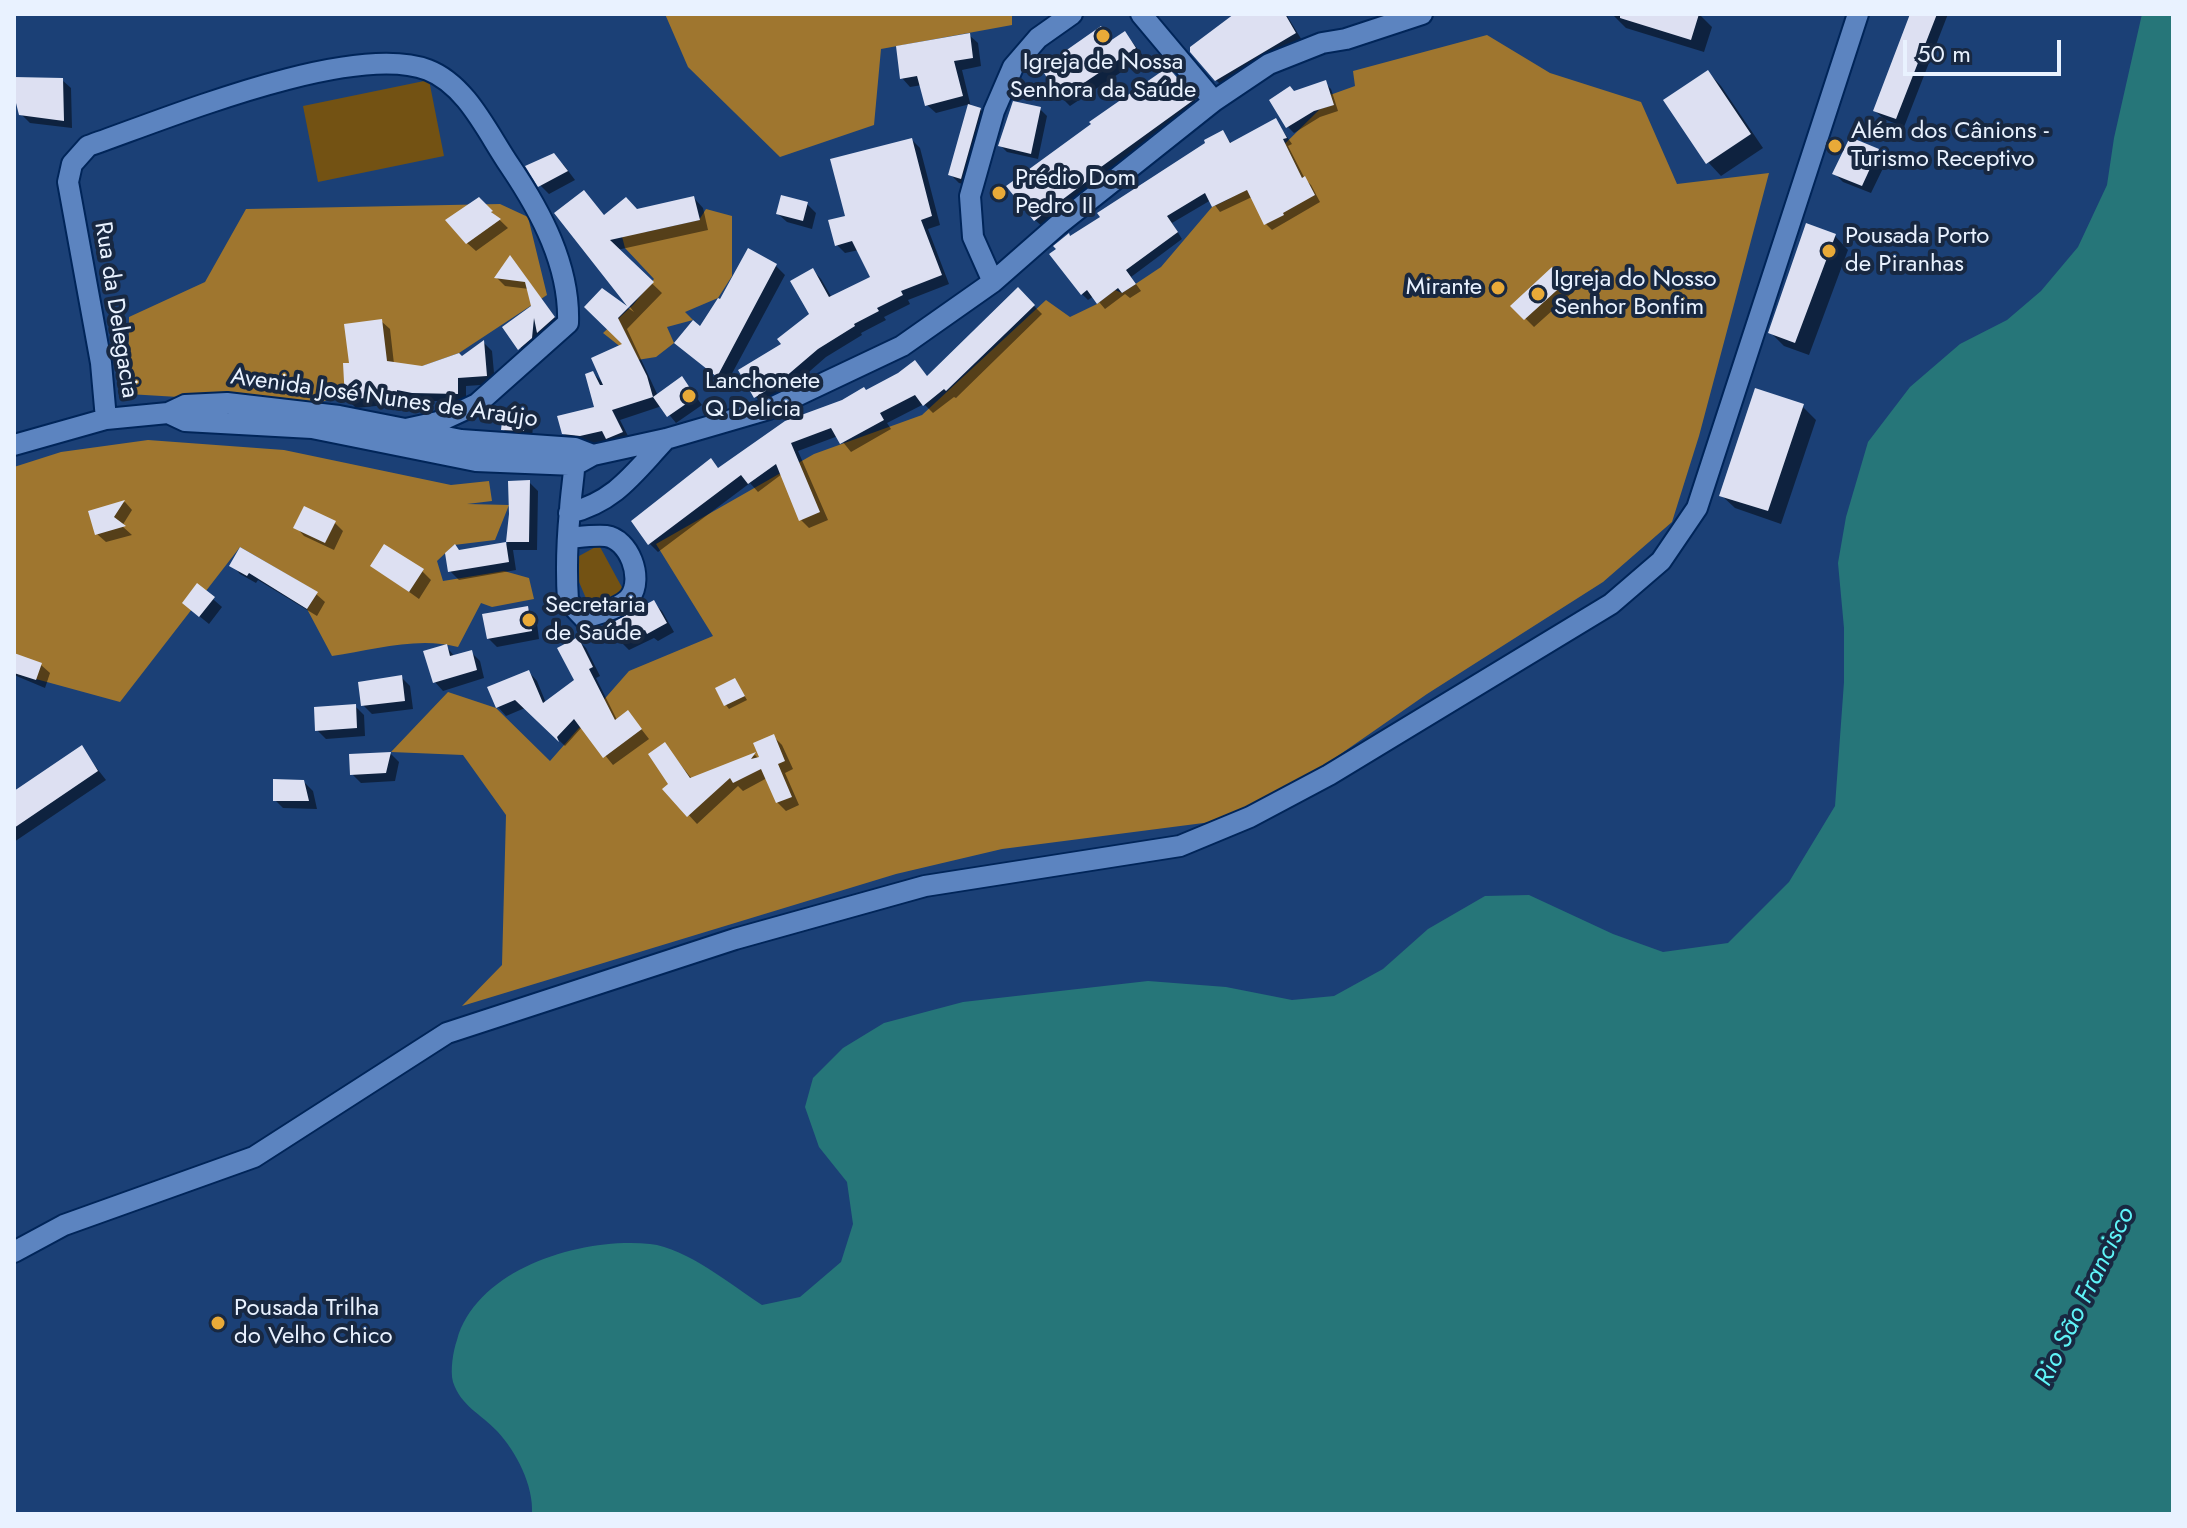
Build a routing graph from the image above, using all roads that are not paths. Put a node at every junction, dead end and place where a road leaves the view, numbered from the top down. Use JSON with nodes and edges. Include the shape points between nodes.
{"nodes":[{"id":1,"x":1072,"y":14,"type":"edge"},
{"id":2,"x":1141,"y":14,"type":"edge"},
{"id":3,"x":1422,"y":14,"type":"edge"},
{"id":4,"x":1858,"y":14,"type":"edge"},
{"id":5,"x":1162,"y":22,"type":"edge"},
{"id":6,"x":1214,"y":101,"type":"junction"},
{"id":7,"x":993,"y":282,"type":"junction"},
{"id":8,"x":168,"y":413,"type":"junction"},
{"id":9,"x":106,"y":419,"type":"junction"},
{"id":10,"x":406,"y":429,"type":"junction"},
{"id":11,"x":666,"y":439,"type":"junction"},
{"id":12,"x":14,"y":445,"type":"edge"},
{"id":13,"x":581,"y":456,"type":"junction"},
{"id":14,"x":569,"y":513,"type":"junction"},
{"id":15,"x":568,"y":538,"type":"dead end"},
{"id":16,"x":14,"y":1252,"type":"edge"}],
"edges":[{"from":1,"to":7,"type":"street","via":[[1038,38],[1013,67],[986,139],[970,196],[970,219]]},
{"from":2,"to":5,"type":"street"},
{"from":3,"to":6,"type":"street","via":[[1293,53]]},
{"from":4,"to":16,"type":"street","via":[[1697,508],[1661,561],[1611,604],[1329,775],[1222,829],[1180,846],[925,886],[735,939],[447,1033],[254,1157],[64,1225]]},
{"from":5,"to":6,"type":"street"},
{"from":6,"to":7,"type":"street"},
{"from":7,"to":11,"type":"street","via":[[902,346],[769,409]]},
{"from":8,"to":9,"type":"street"},
{"from":8,"to":10,"type":"street","name":"Avenida José Nunes de Araújo","via":[[185,405],[242,404]]},
{"from":8,"to":13,"type":"street","name":"Avenida José Nunes de Araújo","via":[[185,421],[312,428],[476,461]]},
{"from":9,"to":10,"type":"street","name":"Rua da Delegacia","via":[[68,182],[72,164],[88,146],[268,84],[381,63],[428,70],[465,99],[528,192],[569,295],[568,323],[477,404],[438,422]]},
{"from":9,"to":12,"type":"street"},
{"from":10,"to":13,"type":"street","name":"Avenida José Nunes de Araújo"},
{"from":11,"to":13,"type":"street"},
{"from":11,"to":14,"type":"street","via":[[609,498]]},
{"from":13,"to":14,"type":"street"},
{"from":14,"to":15,"type":"street"}]}
